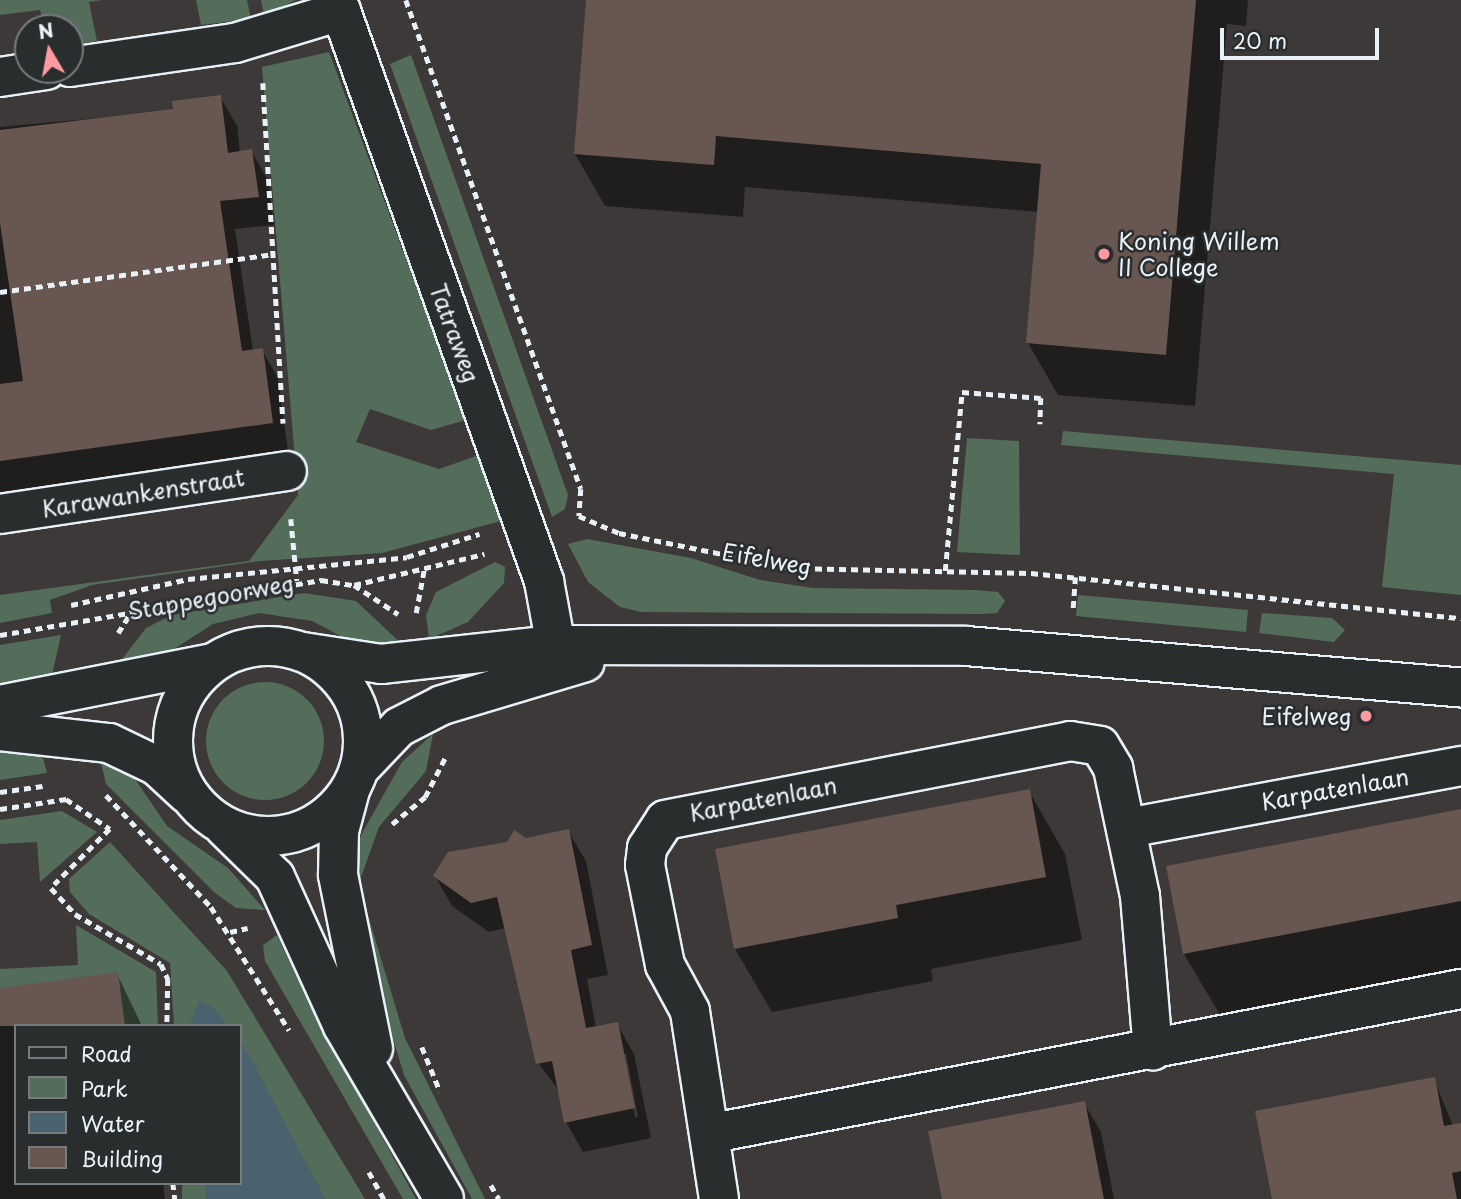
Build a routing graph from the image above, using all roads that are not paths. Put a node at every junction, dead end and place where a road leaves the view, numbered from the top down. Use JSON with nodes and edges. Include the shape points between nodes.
{"nodes":[{"id":1,"x":339,"y":5,"type":"edge"},
{"id":2,"x":84,"y":64,"type":"edge"},
{"id":3,"x":287,"y":471,"type":"road end"},
{"id":4,"x":0,"y":514,"type":"edge"},
{"id":5,"x":303,"y":652,"type":"junction"},
{"id":6,"x":557,"y":657,"type":"junction"},
{"id":7,"x":212,"y":663,"type":"junction"},
{"id":8,"x":1461,"y":688,"type":"edge"},
{"id":9,"x":0,"y":705,"type":"edge"},
{"id":10,"x":0,"y":731,"type":"edge"},
{"id":11,"x":1461,"y":766,"type":"edge"},
{"id":12,"x":355,"y":780,"type":"junction"},
{"id":13,"x":189,"y":795,"type":"junction"},
{"id":14,"x":219,"y":823,"type":"junction"},
{"id":15,"x":1127,"y":828,"type":"junction"},
{"id":16,"x":1461,"y":989,"type":"edge"},
{"id":17,"x":1153,"y":1049,"type":"junction"},
{"id":18,"x":391,"y":1104,"type":"junction"},
{"id":19,"x":713,"y":1133,"type":"junction"},
{"id":20,"x":444,"y":1199,"type":"edge"},
{"id":21,"x":719,"y":1199,"type":"edge"}],
"edges":[{"from":1,"to":2,"type":"street","via":[[261,36]]},
{"from":1,"to":6,"type":"street","name":"Tatraweg","via":[[544,581]]},
{"from":3,"to":4,"type":"street","name":"Karawankenstraat"},
{"from":5,"to":6,"type":"street","via":[[381,664]]},
{"from":5,"to":7,"type":"street","via":[[256,646]]},
{"from":5,"to":12,"type":"street","via":[[341,680],[354,699],[362,722]]},
{"from":6,"to":8,"type":"street","via":[[666,643],[966,646]]},
{"from":6,"to":12,"type":"street","via":[[399,727]]},
{"from":7,"to":9,"type":"street"},
{"from":7,"to":13,"type":"street","via":[[175,715],[173,757]]},
{"from":10,"to":13,"type":"street","via":[[109,743],[157,766]]},
{"from":11,"to":15,"type":"street","name":"Karpatenlaan"},
{"from":12,"to":14,"type":"street","via":[[318,822],[279,836]]},
{"from":12,"to":18,"type":"street","via":[[339,831],[338,876],[365,1024]]},
{"from":13,"to":14,"type":"street"},
{"from":14,"to":18,"type":"street","via":[[275,877],[343,1026]]},
{"from":15,"to":17,"type":"street","name":"Karpatenlaan"},
{"from":15,"to":19,"type":"street","name":"Karpatenlaan","via":[[1106,755],[1100,746],[1081,741],[664,820],[647,848],[645,865],[665,965],[690,1011]]},
{"from":16,"to":17,"type":"street"},
{"from":17,"to":19,"type":"street"},
{"from":18,"to":20,"type":"street"},
{"from":19,"to":21,"type":"street","name":"Karpatenlaan"}]}
